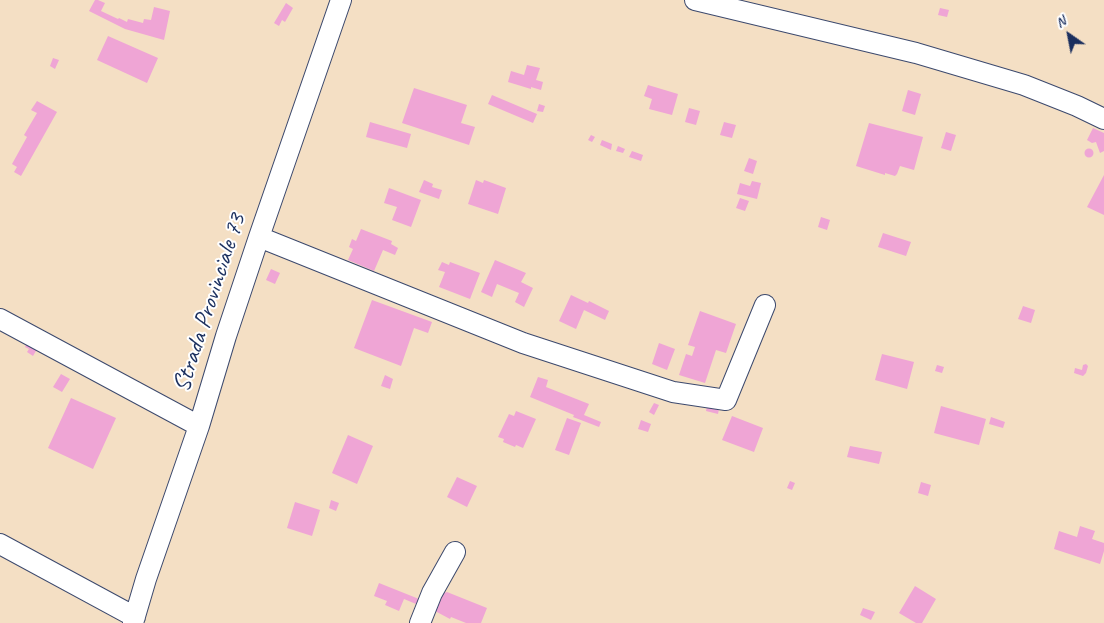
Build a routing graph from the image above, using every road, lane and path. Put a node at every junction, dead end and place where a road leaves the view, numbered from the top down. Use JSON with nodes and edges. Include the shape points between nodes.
{"nodes":[{"id":1,"x":341,"y":0,"type":"edge"},
{"id":2,"x":695,"y":0,"type":"edge"},
{"id":3,"x":1104,"y":120,"type":"edge"},
{"id":4,"x":259,"y":237,"type":"junction"},
{"id":5,"x":765,"y":304,"type":"dead end"},
{"id":6,"x":0,"y":319,"type":"edge"},
{"id":7,"x":199,"y":426,"type":"junction"},
{"id":8,"x":0,"y":544,"type":"edge"},
{"id":9,"x":455,"y":552,"type":"dead end"},
{"id":10,"x":134,"y":620,"type":"edge"},
{"id":11,"x":420,"y":623,"type":"edge"}],
"edges":[{"from":1,"to":4,"type":"street","name":"Strada Provinciale 73"},
{"from":2,"to":3,"type":"street","via":[[926,56],[1024,85]]},
{"from":4,"to":5,"type":"street","via":[[522,343],[673,392],[726,400]]},
{"from":4,"to":7,"type":"street","name":"Strada Provinciale 73"},
{"from":6,"to":7,"type":"street"},
{"from":7,"to":10,"type":"street","name":"Strada Provinciale 73"},
{"from":8,"to":10,"type":"street"},
{"from":9,"to":11,"type":"street","via":[[432,593]]}]}
